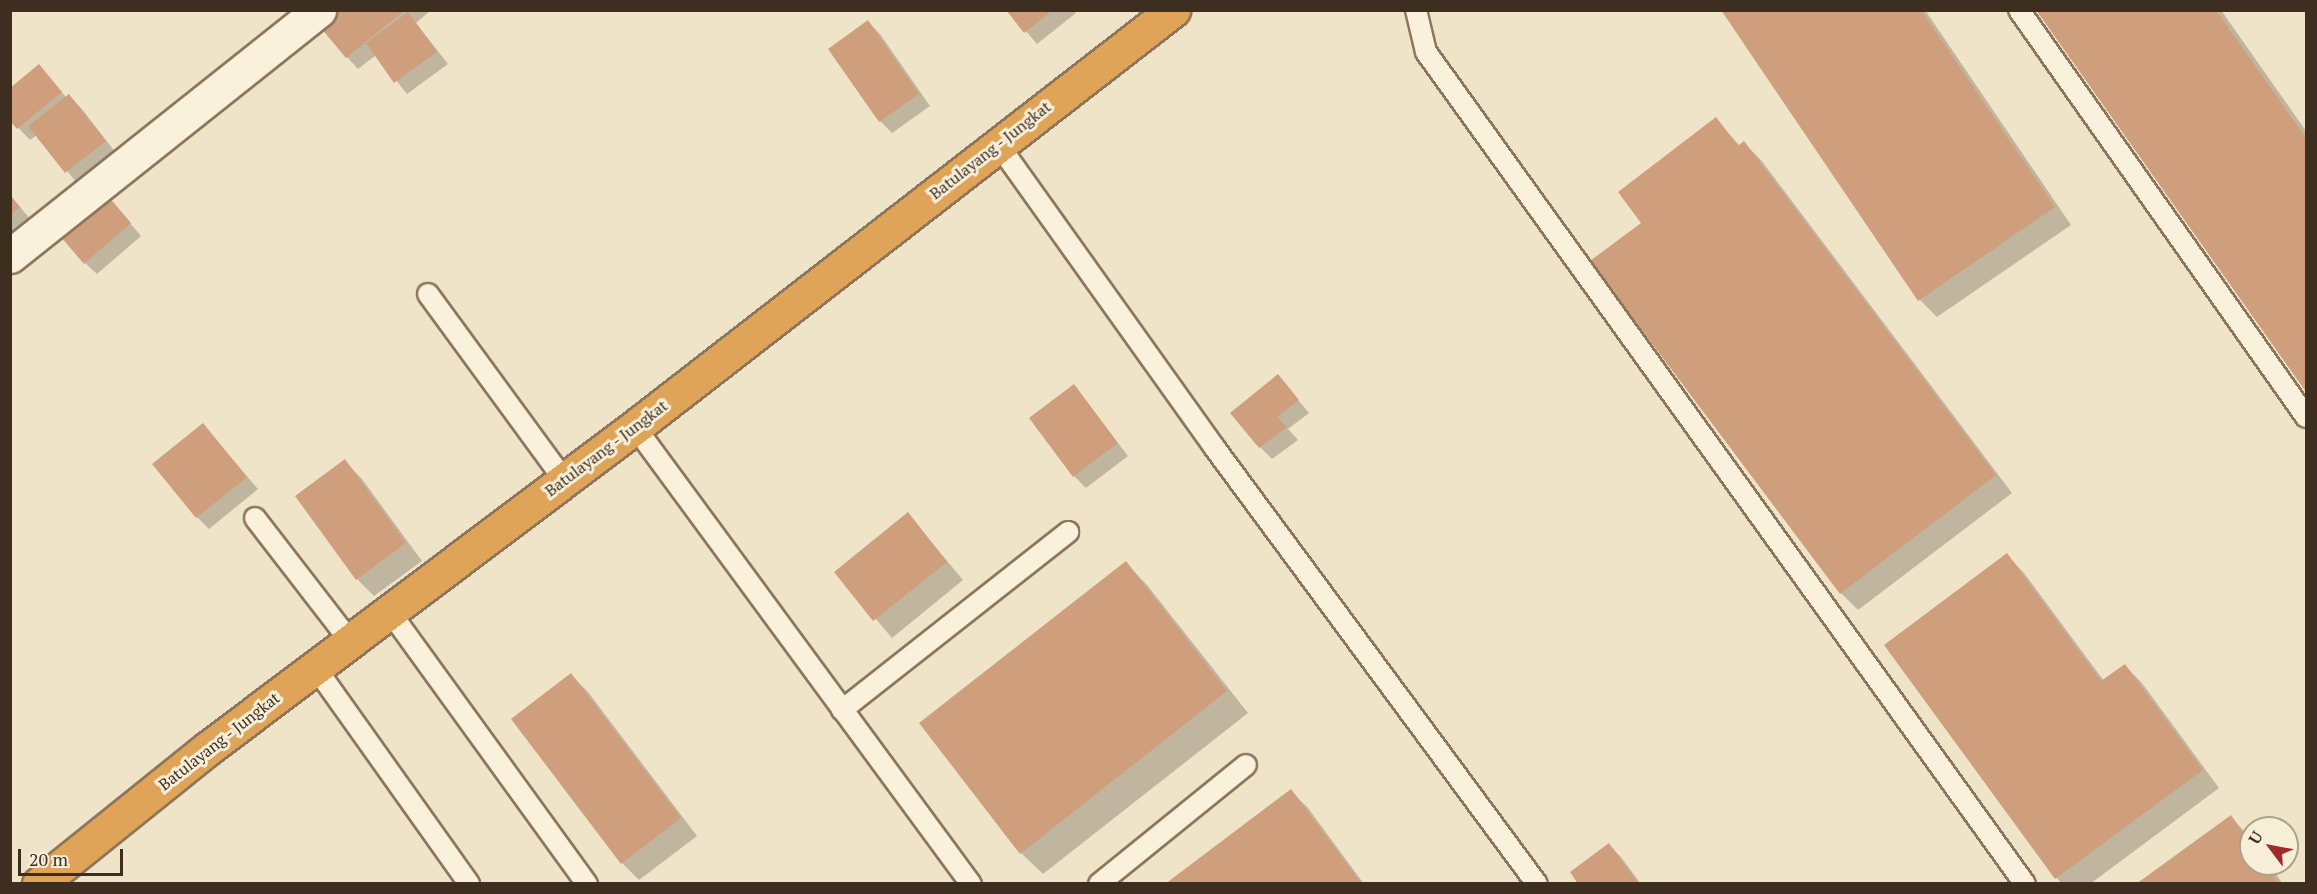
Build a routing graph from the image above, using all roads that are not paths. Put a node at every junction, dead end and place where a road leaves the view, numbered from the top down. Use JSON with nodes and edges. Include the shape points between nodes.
{"nodes":[{"id":1,"x":319,"y":10,"type":"edge"},
{"id":2,"x":1416,"y":10,"type":"edge"},
{"id":3,"x":2019,"y":10,"type":"edge"},
{"id":4,"x":1169,"y":12,"type":"edge"},
{"id":5,"x":998,"y":144,"type":"junction"},
{"id":6,"x":10,"y":256,"type":"edge"},
{"id":7,"x":428,"y":294,"type":"dead end"},
{"id":8,"x":2307,"y":417,"type":"edge"},
{"id":9,"x":635,"y":427,"type":"junction"},
{"id":10,"x":564,"y":480,"type":"junction"},
{"id":11,"x":255,"y":518,"type":"dead end"},
{"id":12,"x":1068,"y":532,"type":"dead end"},
{"id":13,"x":390,"y":612,"type":"junction"},
{"id":14,"x":350,"y":641,"type":"junction"},
{"id":15,"x":315,"y":667,"type":"junction"},
{"id":16,"x":842,"y":710,"type":"junction"},
{"id":17,"x":1246,"y":765,"type":"dead end"},
{"id":18,"x":39,"y":884,"type":"edge"},
{"id":19,"x":469,"y":884,"type":"edge"},
{"id":20,"x":587,"y":884,"type":"edge"},
{"id":21,"x":971,"y":884,"type":"edge"},
{"id":22,"x":1099,"y":884,"type":"edge"},
{"id":23,"x":1538,"y":884,"type":"edge"},
{"id":24,"x":2025,"y":884,"type":"edge"}],
"edges":[{"from":1,"to":6,"type":"street"},
{"from":2,"to":24,"type":"lane","via":[[1426,52]]},
{"from":3,"to":8,"type":"lane"},
{"from":4,"to":5,"type":"highway","name":"Batulayang - Jungkat"},
{"from":5,"to":9,"type":"highway","name":"Batulayang - Jungkat"},
{"from":5,"to":23,"type":"lane","via":[[1214,447]]},
{"from":7,"to":10,"type":"lane"},
{"from":9,"to":10,"type":"highway","name":"Batulayang - Jungkat"},
{"from":9,"to":16,"type":"lane"},
{"from":10,"to":13,"type":"highway","name":"Batulayang - Jungkat"},
{"from":11,"to":14,"type":"lane"},
{"from":12,"to":16,"type":"lane"},
{"from":13,"to":14,"type":"highway","name":"Batulayang - Jungkat"},
{"from":13,"to":20,"type":"lane"},
{"from":14,"to":15,"type":"highway","name":"Batulayang - Jungkat"},
{"from":15,"to":18,"type":"highway","name":"Batulayang - Jungkat","via":[[113,822]]},
{"from":15,"to":19,"type":"lane"},
{"from":16,"to":21,"type":"lane"},
{"from":17,"to":22,"type":"lane"}]}
